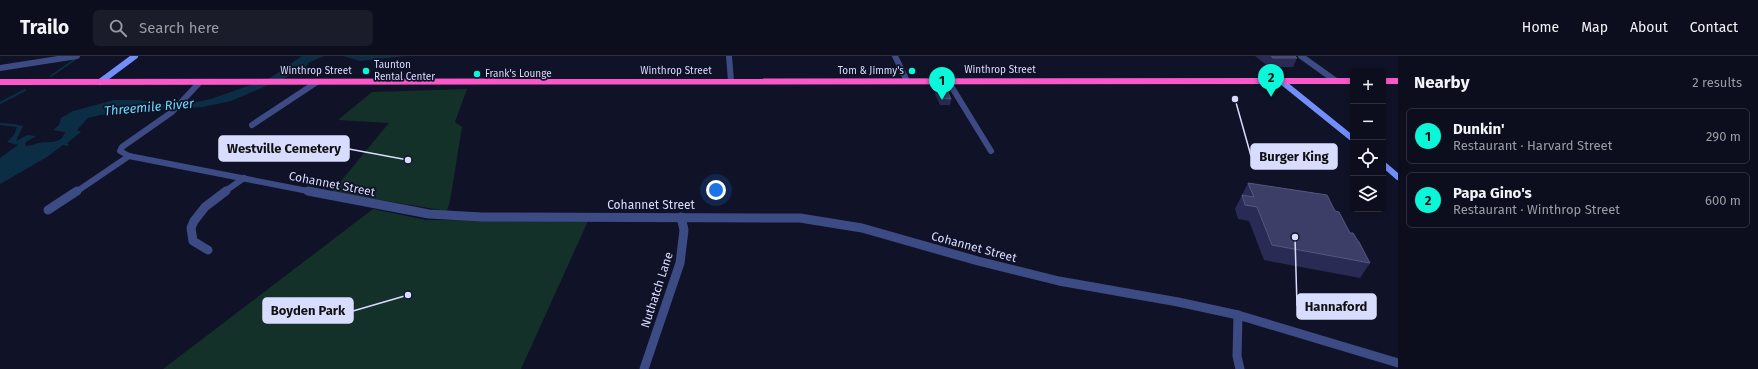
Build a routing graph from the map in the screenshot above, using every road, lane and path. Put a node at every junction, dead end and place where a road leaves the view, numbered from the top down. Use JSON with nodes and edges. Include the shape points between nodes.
{"nodes":[{"id":1,"x":77,"y":56,"type":"edge"},
{"id":2,"x":135,"y":56,"type":"edge"},
{"id":3,"x":729,"y":56,"type":"edge"},
{"id":4,"x":895,"y":56,"type":"edge"},
{"id":5,"x":1301,"y":56,"type":"edge"},
{"id":6,"x":0,"y":68,"type":"edge"},
{"id":7,"x":907,"y":81,"type":"junction"},
{"id":8,"x":948,"y":81,"type":"junction"},
{"id":9,"x":1281,"y":81,"type":"junction"},
{"id":10,"x":1336,"y":81,"type":"junction"},
{"id":11,"x":1350,"y":81,"type":"edge"},
{"id":12,"x":1386,"y":81,"type":"edge"},
{"id":13,"x":1398,"y":81,"type":"edge"},
{"id":14,"x":0,"y":82,"type":"edge"},
{"id":15,"x":100,"y":82,"type":"junction"},
{"id":16,"x":200,"y":82,"type":"junction"},
{"id":17,"x":317,"y":82,"type":"junction"},
{"id":18,"x":731,"y":82,"type":"junction"},
{"id":19,"x":252,"y":125,"type":"dead end"},
{"id":20,"x":1350,"y":137,"type":"edge"},
{"id":21,"x":991,"y":151,"type":"dead end"},
{"id":22,"x":129,"y":156,"type":"junction"},
{"id":23,"x":1386,"y":167,"type":"edge"},
{"id":24,"x":1398,"y":177,"type":"edge"},
{"id":25,"x":244,"y":178,"type":"junction"},
{"id":26,"x":48,"y":210,"type":"dead end"},
{"id":27,"x":682,"y":217,"type":"junction"},
{"id":28,"x":208,"y":250,"type":"dead end"},
{"id":29,"x":1238,"y":315,"type":"junction"},
{"id":30,"x":1398,"y":364,"type":"edge"},
{"id":31,"x":644,"y":369,"type":"edge"},
{"id":32,"x":1240,"y":369,"type":"edge"}],
"edges":[{"from":1,"to":6,"type":"street"},
{"from":2,"to":15,"type":"main road"},
{"from":3,"to":18,"type":"street"},
{"from":4,"to":7,"type":"street"},
{"from":5,"to":10,"type":"street"},
{"from":7,"to":8,"type":"highway","name":"Winthrop Street"},
{"from":7,"to":18,"type":"highway","name":"Winthrop Street"},
{"from":8,"to":9,"type":"highway","name":"Winthrop Street"},
{"from":8,"to":21,"type":"street"},
{"from":9,"to":10,"type":"highway","name":"Winthrop Street"},
{"from":9,"to":20,"type":"main road"},
{"from":10,"to":11,"type":"highway","name":"Winthrop Street"},
{"from":12,"to":13,"type":"highway"},
{"from":14,"to":15,"type":"highway","name":"Winthrop Street"},
{"from":15,"to":16,"type":"highway","name":"Winthrop Street"},
{"from":16,"to":17,"type":"highway","name":"Winthrop Street"},
{"from":16,"to":22,"type":"street","via":[[173,110],[122,147],[120,151]]},
{"from":17,"to":18,"type":"highway","name":"Winthrop Street"},
{"from":17,"to":19,"type":"street"},
{"from":22,"to":25,"type":"street","name":"Cohannet Street"},
{"from":22,"to":26,"type":"street"},
{"from":23,"to":24,"type":"main road"},
{"from":25,"to":27,"type":"street","name":"Cohannet Street","via":[[429,214],[482,217]]},
{"from":25,"to":28,"type":"street","via":[[196,216],[191,228],[193,240]]},
{"from":27,"to":29,"type":"street","name":"Cohannet Street","via":[[800,218],[850,225],[1038,276]]},
{"from":27,"to":31,"type":"street","name":"Nuthatch Lane","via":[[684,230],[680,263]]},
{"from":29,"to":30,"type":"street","name":"Cohannet Street"},
{"from":29,"to":32,"type":"street","via":[[1237,356]]}]}
